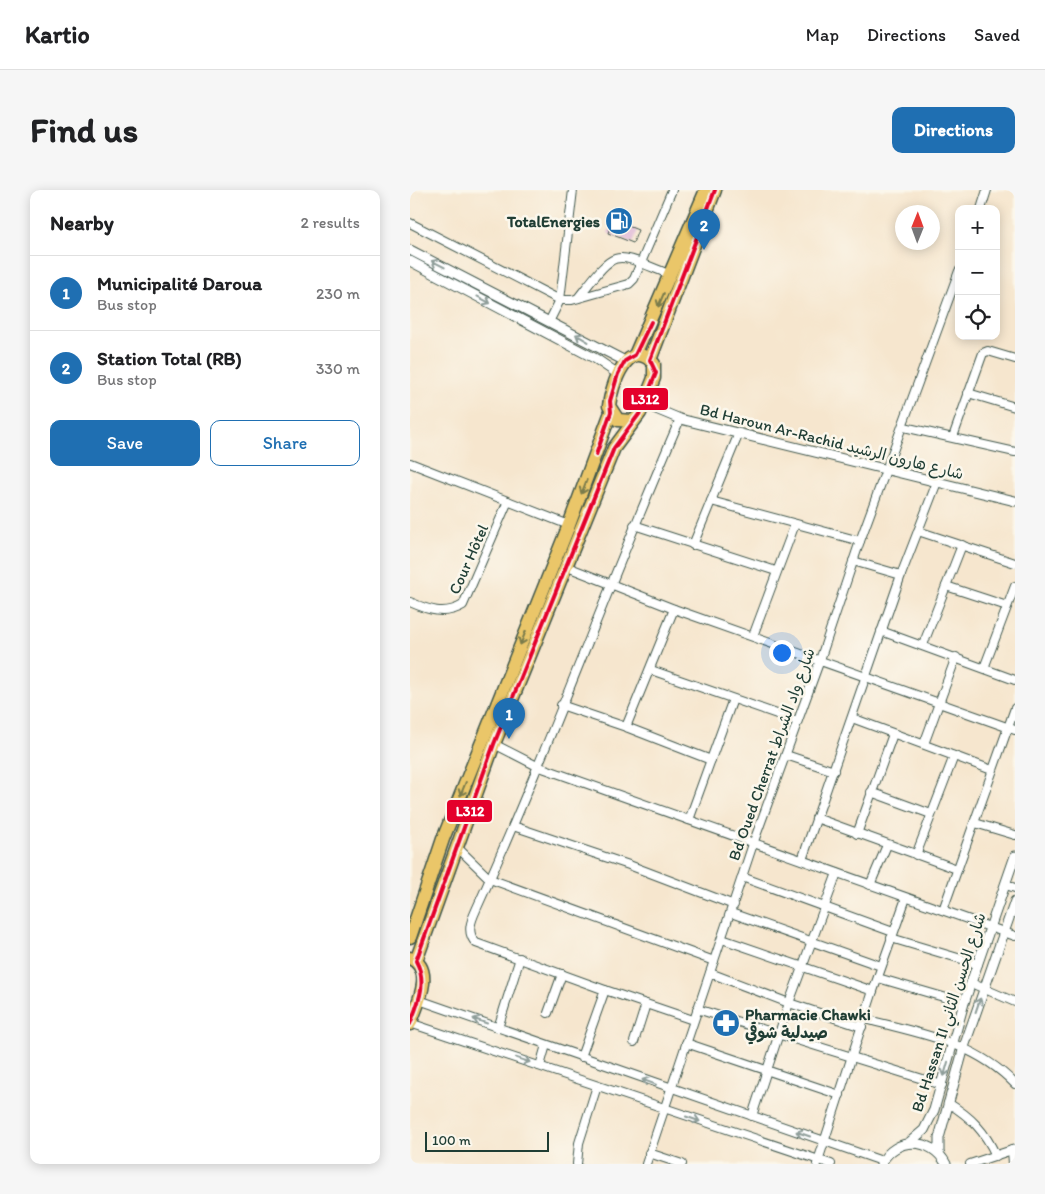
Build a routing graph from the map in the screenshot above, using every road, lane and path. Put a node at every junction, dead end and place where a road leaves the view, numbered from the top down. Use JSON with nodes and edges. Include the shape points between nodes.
{"nodes":[{"id":1,"x":572,"y":190,"type":"edge"},
{"id":2,"x":672,"y":190,"type":"edge"},
{"id":3,"x":706,"y":190,"type":"edge"},
{"id":4,"x":715,"y":190,"type":"edge"},
{"id":5,"x":987,"y":190,"type":"edge"},
{"id":6,"x":981,"y":205,"type":"edge"},
{"id":7,"x":410,"y":223,"type":"edge"},
{"id":8,"x":410,"y":250,"type":"edge"},
{"id":9,"x":410,"y":262,"type":"edge"},
{"id":10,"x":642,"y":264,"type":"junction"},
{"id":11,"x":671,"y":276,"type":"junction"},
{"id":12,"x":955,"y":282,"type":"edge"},
{"id":13,"x":578,"y":298,"type":"junction"},
{"id":14,"x":560,"y":300,"type":"junction"},
{"id":15,"x":550,"y":320,"type":"junction"},
{"id":16,"x":565,"y":328,"type":"junction"},
{"id":17,"x":544,"y":332,"type":"junction"},
{"id":18,"x":559,"y":339,"type":"junction"},
{"id":19,"x":630,"y":358,"type":"junction"},
{"id":20,"x":1015,"y":359,"type":"edge"},
{"id":21,"x":650,"y":360,"type":"junction"},
{"id":22,"x":618,"y":374,"type":"junction"},
{"id":23,"x":968,"y":393,"type":"junction"},
{"id":24,"x":644,"y":404,"type":"junction"},
{"id":25,"x":1015,"y":407,"type":"edge"},
{"id":26,"x":611,"y":412,"type":"junction"},
{"id":27,"x":680,"y":419,"type":"junction"},
{"id":28,"x":633,"y":421,"type":"junction"},
{"id":29,"x":904,"y":427,"type":"junction"},
{"id":30,"x":739,"y":433,"type":"junction"},
{"id":31,"x":953,"y":437,"type":"junction"},
{"id":32,"x":1015,"y":452,"type":"edge"},
{"id":33,"x":410,"y":463,"type":"edge"},
{"id":34,"x":887,"y":471,"type":"junction"},
{"id":35,"x":937,"y":482,"type":"junction"},
{"id":36,"x":508,"y":501,"type":"junction"},
{"id":37,"x":711,"y":501,"type":"junction"},
{"id":38,"x":1015,"y":501,"type":"edge"},
{"id":39,"x":795,"y":524,"type":"junction"},
{"id":40,"x":569,"y":525,"type":"junction"},
{"id":41,"x":634,"y":525,"type":"junction"},
{"id":42,"x":918,"y":531,"type":"junction"},
{"id":43,"x":860,"y":541,"type":"junction"},
{"id":44,"x":693,"y":545,"type":"junction"},
{"id":45,"x":962,"y":545,"type":"junction"},
{"id":46,"x":854,"y":561,"type":"junction"},
{"id":47,"x":1015,"y":563,"type":"edge"},
{"id":48,"x":565,"y":566,"type":"junction"},
{"id":49,"x":776,"y":571,"type":"junction"},
{"id":50,"x":901,"y":575,"type":"junction"},
{"id":51,"x":610,"y":584,"type":"junction"},
{"id":52,"x":946,"y":586,"type":"junction"},
{"id":53,"x":1015,"y":586,"type":"edge"},
{"id":54,"x":410,"y":602,"type":"edge"},
{"id":55,"x":1007,"y":606,"type":"junction"},
{"id":56,"x":674,"y":608,"type":"junction"},
{"id":57,"x":881,"y":631,"type":"junction"},
{"id":58,"x":753,"y":636,"type":"junction"},
{"id":59,"x":923,"y":645,"type":"junction"},
{"id":60,"x":956,"y":657,"type":"junction"},
{"id":61,"x":820,"y":660,"type":"junction"},
{"id":62,"x":984,"y":668,"type":"junction"},
{"id":63,"x":650,"y":670,"type":"junction"},
{"id":64,"x":866,"y":677,"type":"junction"},
{"id":65,"x":1015,"y":680,"type":"edge"},
{"id":66,"x":733,"y":699,"type":"junction"},
{"id":67,"x":938,"y":702,"type":"junction"},
{"id":68,"x":561,"y":705,"type":"junction"},
{"id":69,"x":1015,"y":708,"type":"edge"},
{"id":70,"x":852,"y":718,"type":"junction"},
{"id":71,"x":797,"y":721,"type":"junction"},
{"id":72,"x":626,"y":727,"type":"junction"},
{"id":73,"x":1012,"y":729,"type":"edge"},
{"id":74,"x":893,"y":734,"type":"junction"},
{"id":75,"x":494,"y":744,"type":"junction"},
{"id":76,"x":924,"y":744,"type":"junction"},
{"id":77,"x":786,"y":754,"type":"junction"},
{"id":78,"x":954,"y":756,"type":"junction"},
{"id":79,"x":711,"y":760,"type":"junction"},
{"id":80,"x":537,"y":766,"type":"junction"},
{"id":81,"x":992,"y":770,"type":"junction"},
{"id":82,"x":834,"y":771,"type":"junction"},
{"id":83,"x":872,"y":792,"type":"junction"},
{"id":84,"x":931,"y":814,"type":"junction"},
{"id":85,"x":816,"y":818,"type":"junction"},
{"id":86,"x":689,"y":820,"type":"junction"},
{"id":87,"x":975,"y":823,"type":"junction"},
{"id":88,"x":513,"y":826,"type":"junction"},
{"id":89,"x":857,"y":834,"type":"junction"},
{"id":90,"x":1015,"y":835,"type":"edge"},
{"id":91,"x":753,"y":844,"type":"junction"},
{"id":92,"x":887,"y":844,"type":"junction"},
{"id":93,"x":457,"y":847,"type":"junction"},
{"id":94,"x":916,"y":855,"type":"junction"},
{"id":95,"x":1015,"y":856,"type":"edge"},
{"id":96,"x":802,"y":860,"type":"junction"},
{"id":97,"x":957,"y":869,"type":"junction"},
{"id":98,"x":837,"y":874,"type":"junction"},
{"id":99,"x":742,"y":877,"type":"junction"},
{"id":100,"x":490,"y":879,"type":"junction"},
{"id":101,"x":870,"y":885,"type":"junction"},
{"id":102,"x":1011,"y":886,"type":"edge"},
{"id":103,"x":906,"y":898,"type":"junction"},
{"id":104,"x":1015,"y":901,"type":"edge"},
{"id":105,"x":825,"y":907,"type":"junction"},
{"id":106,"x":732,"y":909,"type":"junction"},
{"id":107,"x":943,"y":910,"type":"junction"},
{"id":108,"x":991,"y":927,"type":"junction"},
{"id":109,"x":1005,"y":932,"type":"junction"},
{"id":110,"x":892,"y":935,"type":"junction"},
{"id":111,"x":1015,"y":936,"type":"edge"},
{"id":112,"x":410,"y":937,"type":"edge"},
{"id":113,"x":722,"y":939,"type":"junction"},
{"id":114,"x":812,"y":940,"type":"junction"},
{"id":115,"x":520,"y":958,"type":"junction"},
{"id":116,"x":413,"y":960,"type":"edge"},
{"id":117,"x":714,"y":961,"type":"junction"},
{"id":118,"x":978,"y":964,"type":"junction"},
{"id":119,"x":881,"y":966,"type":"junction"},
{"id":120,"x":802,"y":967,"type":"junction"},
{"id":121,"x":710,"y":973,"type":"junction"},
{"id":122,"x":562,"y":974,"type":"junction"},
{"id":123,"x":878,"y":978,"type":"junction"},
{"id":124,"x":971,"y":983,"type":"junction"},
{"id":125,"x":984,"y":987,"type":"junction"},
{"id":126,"x":605,"y":990,"type":"junction"},
{"id":127,"x":873,"y":991,"type":"junction"},
{"id":128,"x":419,"y":1000,"type":"junction"},
{"id":129,"x":1015,"y":1002,"type":"edge"},
{"id":130,"x":789,"y":1003,"type":"junction"},
{"id":131,"x":964,"y":1003,"type":"junction"},
{"id":132,"x":646,"y":1004,"type":"junction"},
{"id":133,"x":697,"y":1009,"type":"junction"},
{"id":134,"x":548,"y":1013,"type":"dead end"},
{"id":135,"x":693,"y":1020,"type":"junction"},
{"id":136,"x":410,"y":1023,"type":"edge"},
{"id":137,"x":864,"y":1023,"type":"junction"},
{"id":138,"x":498,"y":1028,"type":"junction"},
{"id":139,"x":778,"y":1036,"type":"junction"},
{"id":140,"x":634,"y":1042,"type":"dead end"},
{"id":141,"x":686,"y":1043,"type":"junction"},
{"id":142,"x":953,"y":1044,"type":"junction"},
{"id":143,"x":546,"y":1045,"type":"junction"},
{"id":144,"x":964,"y":1047,"type":"junction"},
{"id":145,"x":581,"y":1057,"type":"junction"},
{"id":146,"x":852,"y":1058,"type":"junction"},
{"id":147,"x":540,"y":1066,"type":"junction"},
{"id":148,"x":768,"y":1071,"type":"junction"},
{"id":149,"x":1015,"y":1084,"type":"edge"},
{"id":150,"x":942,"y":1085,"type":"junction"},
{"id":151,"x":597,"y":1086,"type":"junction"},
{"id":152,"x":671,"y":1090,"type":"junction"},
{"id":153,"x":840,"y":1095,"type":"junction"},
{"id":154,"x":948,"y":1103,"type":"junction"},
{"id":155,"x":665,"y":1109,"type":"junction"},
{"id":156,"x":752,"y":1116,"type":"junction"},
{"id":157,"x":825,"y":1141,"type":"junction"},
{"id":158,"x":910,"y":1142,"type":"junction"},
{"id":159,"x":1014,"y":1150,"type":"edge"},
{"id":160,"x":649,"y":1153,"type":"junction"},
{"id":161,"x":939,"y":1153,"type":"junction"},
{"id":162,"x":996,"y":1156,"type":"junction"},
{"id":163,"x":818,"y":1162,"type":"edge"},
{"id":164,"x":882,"y":1163,"type":"edge"},
{"id":165,"x":577,"y":1164,"type":"edge"},
{"id":166,"x":646,"y":1164,"type":"edge"},
{"id":167,"x":682,"y":1164,"type":"edge"},
{"id":168,"x":831,"y":1164,"type":"edge"},
{"id":169,"x":946,"y":1164,"type":"edge"},
{"id":170,"x":970,"y":1164,"type":"edge"},
{"id":171,"x":1013,"y":1164,"type":"edge"}],
"edges":[{"from":1,"to":14,"type":"street"},
{"from":2,"to":10,"type":"street"},
{"from":3,"to":11,"type":"highway"},
{"from":4,"to":21,"type":"highway"},
{"from":5,"to":6,"type":"street"},
{"from":7,"to":14,"type":"street"},
{"from":15,"to":8,"type":"street","one_way":true},
{"from":9,"to":17,"type":"street","one_way":true},
{"from":10,"to":11,"type":"street"},
{"from":10,"to":13,"type":"street","via":[[629,284]]},
{"from":10,"to":13,"type":"street","via":[[621,257],[610,260]]},
{"from":11,"to":19,"type":"highway","one_way":true},
{"from":12,"to":29,"type":"street","name":"Bd Oued Cherrat شارع واد الشراط"},
{"from":13,"to":14,"type":"street"},
{"from":14,"to":15,"type":"street"},
{"from":15,"to":16,"type":"street"},
{"from":15,"to":17,"type":"street"},
{"from":16,"to":18,"type":"street"},
{"from":19,"to":16,"type":"street","one_way":true,"via":[[606,352]]},
{"from":17,"to":18,"type":"street"},
{"from":18,"to":22,"type":"street"},
{"from":19,"to":21,"type":"highway"},
{"from":19,"to":22,"type":"highway"},
{"from":20,"to":23,"type":"street","via":[[985,352]]},
{"from":21,"to":24,"type":"highway","via":[[656,373]]},
{"from":22,"to":26,"type":"highway","via":[[610,401]]},
{"from":23,"to":25,"type":"street"},
{"from":23,"to":31,"type":"street"},
{"from":24,"to":27,"type":"street","name":"Bd Haroun Ar-Rachid شارع هارون الرشيد"},
{"from":24,"to":28,"type":"highway"},
{"from":26,"to":28,"type":"highway","via":[[622,422]]},
{"from":26,"to":40,"type":"highway","one_way":true},
{"from":27,"to":30,"type":"street","name":"Bd Haroun Ar-Rachid شارع هارون الرشيد"},
{"from":27,"to":41,"type":"street"},
{"from":28,"to":48,"type":"highway","via":[[614,448]]},
{"from":29,"to":31,"type":"street"},
{"from":29,"to":34,"type":"street","name":"Bd Oued Cherrat شارع واد الشراط"},
{"from":30,"to":34,"type":"street","name":"Bd Haroun Ar-Rachid شارع هارون الرشيد"},
{"from":30,"to":37,"type":"street"},
{"from":31,"to":32,"type":"street"},
{"from":33,"to":36,"type":"street"},
{"from":34,"to":35,"type":"street","name":"Bd Haroun Ar-Rachid شارع هارون الرشيد"},
{"from":34,"to":43,"type":"street","name":"Bd Oued Cherrat شارع واد الشراط"},
{"from":35,"to":38,"type":"street","name":"Bd Haroun Ar-Rachid شارع هارون الرشيد"},
{"from":35,"to":42,"type":"street"},
{"from":36,"to":40,"type":"street"},
{"from":36,"to":54,"type":"street","name":"Cour Hôtel","via":[[463,605],[455,610],[437,611]]},
{"from":37,"to":39,"type":"street"},
{"from":37,"to":44,"type":"street"},
{"from":39,"to":43,"type":"street"},
{"from":39,"to":49,"type":"street"},
{"from":40,"to":112,"type":"highway","one_way":true,"via":[[443,839]]},
{"from":41,"to":44,"type":"street"},
{"from":41,"to":51,"type":"street"},
{"from":42,"to":45,"type":"street"},
{"from":42,"to":50,"type":"street"},
{"from":43,"to":46,"type":"street","name":"Bd Oued Cherrat شارع واد الشراط"},
{"from":44,"to":49,"type":"street"},
{"from":45,"to":47,"type":"street"},
{"from":45,"to":52,"type":"street"},
{"from":46,"to":50,"type":"street"},
{"from":46,"to":61,"type":"street","name":"Bd Oued Cherrat شارع واد الشراط"},
{"from":48,"to":51,"type":"street"},
{"from":48,"to":75,"type":"highway"},
{"from":49,"to":58,"type":"street"},
{"from":50,"to":57,"type":"street"},
{"from":51,"to":56,"type":"street"},
{"from":51,"to":68,"type":"street"},
{"from":52,"to":55,"type":"street"},
{"from":52,"to":59,"type":"street"},
{"from":53,"to":55,"type":"street"},
{"from":55,"to":62,"type":"street"},
{"from":56,"to":58,"type":"street"},
{"from":56,"to":63,"type":"street"},
{"from":57,"to":59,"type":"street"},
{"from":57,"to":64,"type":"street"},
{"from":58,"to":61,"type":"street"},
{"from":59,"to":60,"type":"street"},
{"from":60,"to":62,"type":"street"},
{"from":60,"to":67,"type":"street"},
{"from":61,"to":64,"type":"street"},
{"from":61,"to":71,"type":"street","name":"Bd Oued Cherrat شارع واد الشراط"},
{"from":62,"to":65,"type":"street"},
{"from":63,"to":66,"type":"street"},
{"from":63,"to":72,"type":"street"},
{"from":64,"to":67,"type":"street"},
{"from":64,"to":70,"type":"street"},
{"from":66,"to":71,"type":"street"},
{"from":66,"to":79,"type":"street"},
{"from":67,"to":73,"type":"street"},
{"from":67,"to":76,"type":"street"},
{"from":68,"to":72,"type":"street"},
{"from":68,"to":80,"type":"street"},
{"from":69,"to":73,"type":"street"},
{"from":70,"to":74,"type":"street"},
{"from":70,"to":82,"type":"street"},
{"from":71,"to":77,"type":"street","name":"Bd Oued Cherrat شارع واد الشراط"},
{"from":72,"to":79,"type":"street"},
{"from":73,"to":81,"type":"street"},
{"from":74,"to":76,"type":"street"},
{"from":74,"to":83,"type":"street"},
{"from":75,"to":80,"type":"street"},
{"from":75,"to":93,"type":"highway"},
{"from":76,"to":78,"type":"street"},
{"from":77,"to":82,"type":"street"},
{"from":77,"to":91,"type":"street","name":"Bd Oued Cherrat شارع واد الشراط"},
{"from":78,"to":81,"type":"street"},
{"from":78,"to":84,"type":"street"},
{"from":79,"to":86,"type":"street"},
{"from":80,"to":86,"type":"street"},
{"from":80,"to":88,"type":"street"},
{"from":81,"to":87,"type":"street"},
{"from":82,"to":85,"type":"street"},
{"from":83,"to":84,"type":"street"},
{"from":83,"to":89,"type":"street"},
{"from":84,"to":94,"type":"street"},
{"from":85,"to":89,"type":"street"},
{"from":85,"to":96,"type":"street"},
{"from":86,"to":91,"type":"street"},
{"from":87,"to":90,"type":"street"},
{"from":87,"to":97,"type":"street"},
{"from":88,"to":100,"type":"street"},
{"from":88,"to":106,"type":"street","via":[[629,865]]},
{"from":89,"to":92,"type":"street"},
{"from":91,"to":96,"type":"street"},
{"from":91,"to":99,"type":"street","name":"Bd Oued Cherrat شارع واد الشراط"},
{"from":92,"to":94,"type":"street"},
{"from":92,"to":101,"type":"street"},
{"from":93,"to":100,"type":"street"},
{"from":93,"to":116,"type":"highway"},
{"from":94,"to":97,"type":"street"},
{"from":95,"to":102,"type":"street","name":"Bd Hassan II شارع الحسن الثاني"},
{"from":96,"to":98,"type":"street"},
{"from":97,"to":107,"type":"street"},
{"from":98,"to":101,"type":"street"},
{"from":98,"to":105,"type":"street"},
{"from":99,"to":105,"type":"street"},
{"from":99,"to":106,"type":"street","name":"Bd Oued Cherrat شارع واد الشراط"},
{"from":100,"to":115,"type":"street","via":[[470,924],[470,933],[476,943]]},
{"from":100,"to":117,"type":"street"},
{"from":101,"to":103,"type":"street"},
{"from":102,"to":108,"type":"street","name":"Bd Hassan II شارع الحسن الثاني"},
{"from":103,"to":107,"type":"street"},
{"from":103,"to":110,"type":"street"},
{"from":104,"to":109,"type":"street","name":"Bd Hassan II شارع الحسن الثاني"},
{"from":105,"to":110,"type":"street"},
{"from":105,"to":114,"type":"street"},
{"from":106,"to":113,"type":"street","name":"Bd Oued Cherrat شارع واد الشراط"},
{"from":106,"to":114,"type":"street"},
{"from":107,"to":108,"type":"street"},
{"from":108,"to":109,"type":"street"},
{"from":108,"to":118,"type":"street","name":"Bd Hassan II شارع الحسن الثاني"},
{"from":109,"to":111,"type":"street"},
{"from":109,"to":125,"type":"street","name":"Bd Hassan II شارع الحسن الثاني"},
{"from":110,"to":118,"type":"street"},
{"from":110,"to":119,"type":"street"},
{"from":113,"to":117,"type":"street","name":"Bd Oued Cherrat شارع واد الشراط"},
{"from":113,"to":120,"type":"street"},
{"from":114,"to":119,"type":"street"},
{"from":114,"to":120,"type":"street"},
{"from":115,"to":122,"type":"street"},
{"from":115,"to":138,"type":"street"},
{"from":116,"to":128,"type":"highway","via":[[424,975]]},
{"from":117,"to":121,"type":"street","name":"Bd Oued Cherrat شارع واد الشراط"},
{"from":118,"to":124,"type":"street","name":"Bd Hassan II شارع الحسن الثاني"},
{"from":119,"to":123,"type":"street"},
{"from":120,"to":127,"type":"street"},
{"from":120,"to":130,"type":"street"},
{"from":121,"to":130,"type":"street"},
{"from":121,"to":133,"type":"street","name":"Bd Oued Cherrat شارع واد الشراط"},
{"from":122,"to":126,"type":"street"},
{"from":122,"to":134,"type":"street"},
{"from":123,"to":127,"type":"street"},
{"from":123,"to":131,"type":"street"},
{"from":124,"to":125,"type":"street"},
{"from":124,"to":131,"type":"street","name":"Bd Hassan II شارع الحسن الثاني"},
{"from":125,"to":129,"type":"street"},
{"from":144,"to":125,"type":"street","name":"Bd Hassan II شارع الحسن الثاني","one_way":true},
{"from":126,"to":132,"type":"street"},
{"from":126,"to":145,"type":"street"},
{"from":127,"to":137,"type":"street"},
{"from":128,"to":136,"type":"highway"},
{"from":138,"to":128,"type":"street","one_way":true},
{"from":130,"to":137,"type":"street"},
{"from":130,"to":139,"type":"street"},
{"from":131,"to":142,"type":"street","name":"Bd Hassan II شارع الحسن الثاني"},
{"from":132,"to":135,"type":"street"},
{"from":132,"to":140,"type":"street"},
{"from":133,"to":135,"type":"street","name":"Bd Oued Cherrat شارع واد الشراط"},
{"from":133,"to":139,"type":"street"},
{"from":135,"to":141,"type":"street","name":"Bd Oued Cherrat شارع واد الشراط"},
{"from":136,"to":147,"type":"street","one_way":true},
{"from":137,"to":142,"type":"street"},
{"from":137,"to":146,"type":"street"},
{"from":138,"to":143,"type":"street"},
{"from":139,"to":146,"type":"street"},
{"from":139,"to":148,"type":"street"},
{"from":141,"to":148,"type":"street"},
{"from":141,"to":152,"type":"street","name":"Bd Oued Cherrat شارع واد الشراط"},
{"from":142,"to":144,"type":"street"},
{"from":142,"to":150,"type":"street","name":"Bd Hassan II شارع الحسن الثاني","one_way":true},
{"from":143,"to":145,"type":"street"},
{"from":143,"to":147,"type":"street"},
{"from":144,"to":149,"type":"street","via":[[989,1061]]},
{"from":144,"to":154,"type":"street","name":"Bd Hassan II شارع الحسن الثاني"},
{"from":152,"to":145,"type":"street","one_way":true},
{"from":146,"to":150,"type":"street"},
{"from":146,"to":153,"type":"street"},
{"from":147,"to":151,"type":"street"},
{"from":148,"to":153,"type":"street"},
{"from":148,"to":156,"type":"street"},
{"from":150,"to":158,"type":"street","name":"Bd Hassan II شارع الحسن الثاني","via":[[924,1130]]},
{"from":151,"to":155,"type":"street"},
{"from":151,"to":165,"type":"street","via":[[579,1144]]},
{"from":152,"to":155,"type":"street","name":"Bd Oued Cherrat شارع واد الشراط"},
{"from":152,"to":156,"type":"street"},
{"from":153,"to":157,"type":"street"},
{"from":154,"to":161,"type":"street","name":"Bd Hassan II شارع الحسن الثاني","via":[[939,1138]]},
{"from":154,"to":162,"type":"street","via":[[978,1124]]},
{"from":155,"to":160,"type":"street","name":"Bd Oued Cherrat شارع واد الشراط"},
{"from":155,"to":163,"type":"street","one_way":true},
{"from":157,"to":156,"type":"street","one_way":true},
{"from":157,"to":163,"type":"street"},
{"from":157,"to":164,"type":"street"},
{"from":158,"to":161,"type":"street","via":[[921,1143]]},
{"from":158,"to":164,"type":"street","via":[[889,1152]]},
{"from":159,"to":162,"type":"street"},
{"from":159,"to":171,"type":"street"},
{"from":160,"to":166,"type":"street","name":"Bd Oued Cherrat شارع واد الشراط"},
{"from":160,"to":167,"type":"street"},
{"from":161,"to":169,"type":"street"},
{"from":162,"to":170,"type":"street"},
{"from":163,"to":168,"type":"street"}]}
